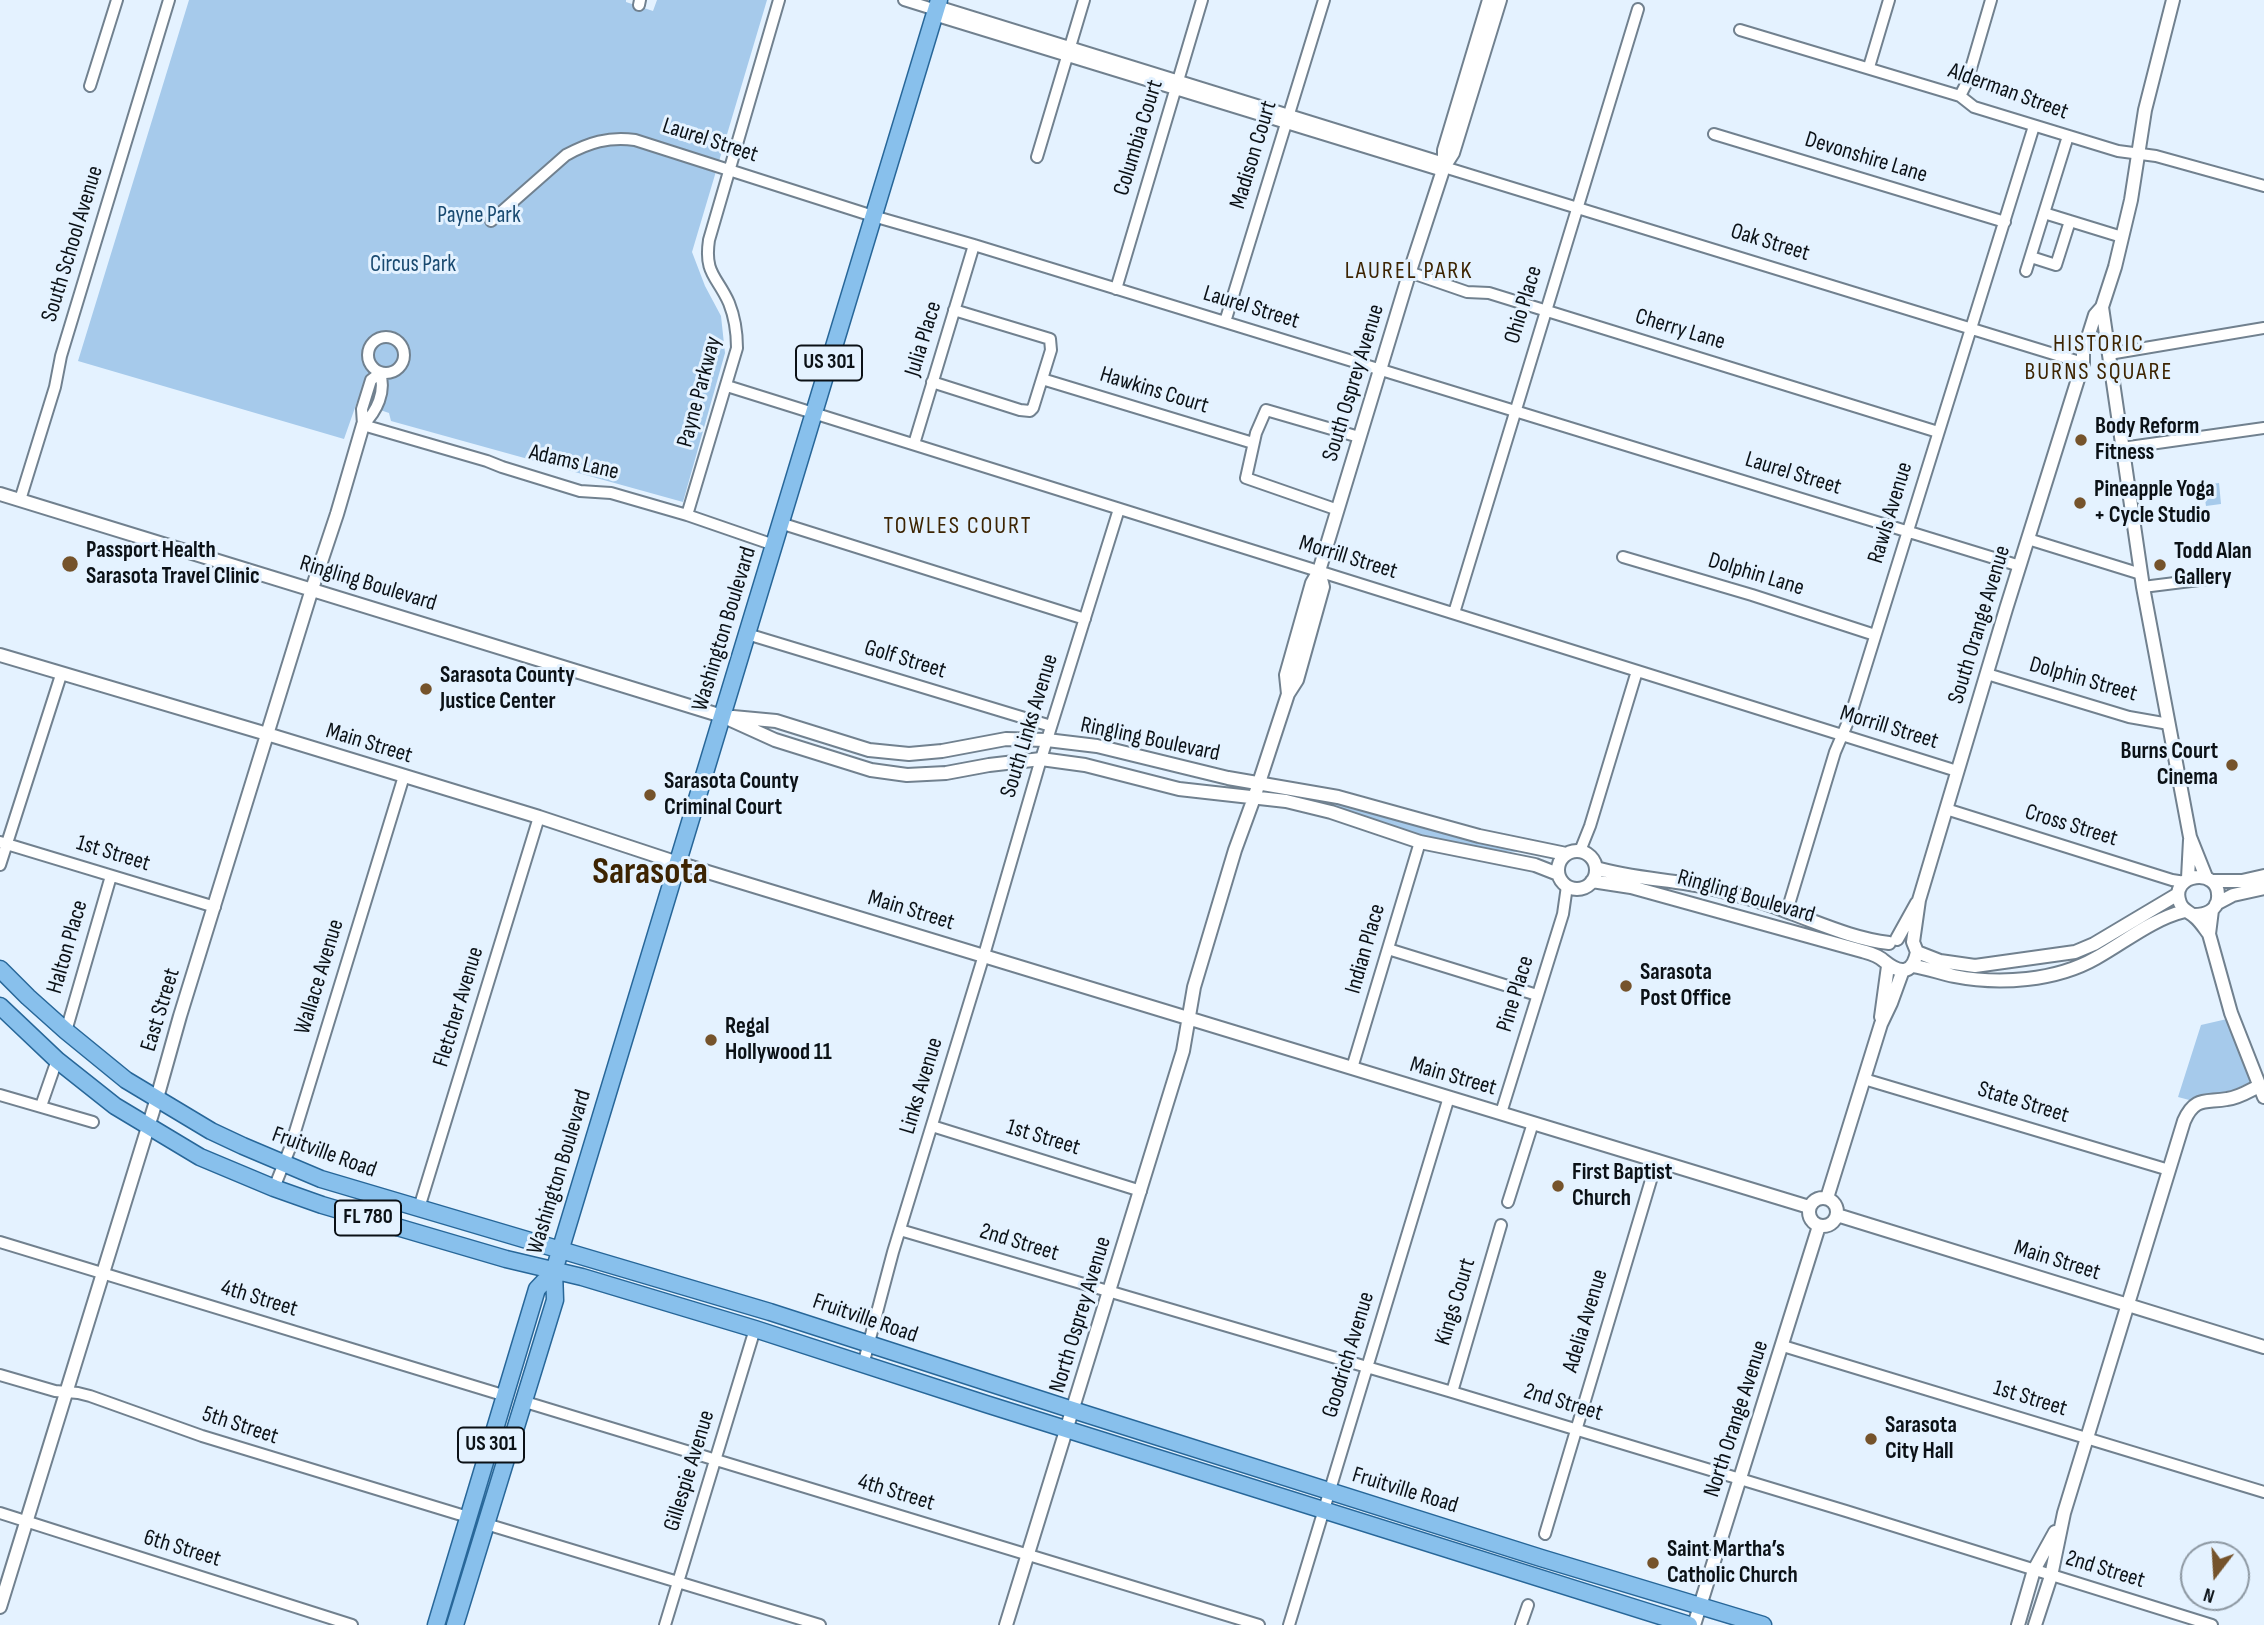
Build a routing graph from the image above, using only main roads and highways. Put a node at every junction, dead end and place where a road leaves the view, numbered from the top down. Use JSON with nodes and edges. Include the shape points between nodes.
{"nodes":[{"id":1,"x":936,"y":8,"type":"edge"},
{"id":2,"x":0,"y":969,"type":"edge"},
{"id":3,"x":0,"y":1006,"type":"edge"},
{"id":4,"x":561,"y":1250,"type":"junction"},
{"id":5,"x":554,"y":1271,"type":"junction"},
{"id":6,"x":468,"y":1517,"type":"junction"},
{"id":7,"x":436,"y":1625,"type":"edge"},
{"id":8,"x":454,"y":1625,"type":"edge"},
{"id":9,"x":1692,"y":1625,"type":"edge"},
{"id":10,"x":1763,"y":1625,"type":"edge"}],
"edges":[{"from":1,"to":4,"type":"main road","name":"Washington Boulevard","number":"US 301"},
{"from":2,"to":4,"type":"main road","name":"Fruitville Road","number":"FL 780","via":[[126,1080],[211,1130],[344,1187]]},
{"from":3,"to":5,"type":"main road","name":"Fruitville Road","number":"FL 780","via":[[115,1106],[200,1157],[322,1205]]},
{"from":4,"to":5,"type":"main road","name":"Washington Boulevard","number":"US 301"},
{"from":4,"to":10,"type":"main road","name":"Fruitville Road","via":[[771,1311]]},
{"from":5,"to":6,"type":"main road","name":"Washington Boulevard","number":"US 301","via":[[537,1289]]},
{"from":5,"to":8,"type":"main road","name":"Washington Boulevard","number":"US 301","via":[[555,1300]]},
{"from":5,"to":9,"type":"main road","name":"Fruitville Road","via":[[755,1329]]},
{"from":6,"to":7,"type":"main road","name":"Washington Boulevard","number":"US 301"},
{"from":6,"to":8,"type":"main road","via":[[474,1533],[450,1612]]}]}
